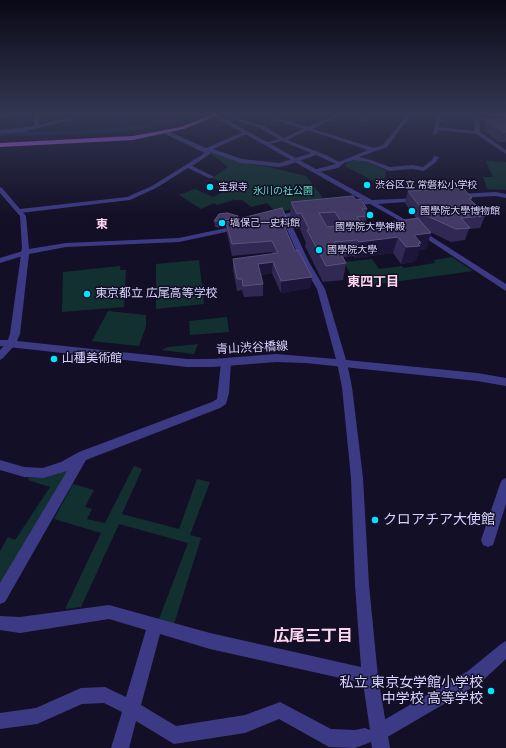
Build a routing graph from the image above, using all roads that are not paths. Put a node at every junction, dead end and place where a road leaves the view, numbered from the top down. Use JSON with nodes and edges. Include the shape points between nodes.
{"nodes":[{"id":1,"x":275,"y":149,"type":"edge"},
{"id":2,"x":306,"y":149,"type":"edge"},
{"id":3,"x":370,"y":149,"type":"edge"},
{"id":4,"x":376,"y":149,"type":"edge"},
{"id":5,"x":207,"y":150,"type":"joint"},
{"id":6,"x":373,"y":150,"type":"junction"},
{"id":7,"x":316,"y":153,"type":"junction"},
{"id":8,"x":436,"y":157,"type":"dead end"},
{"id":9,"x":353,"y":158,"type":"junction"},
{"id":10,"x":296,"y":161,"type":"junction"},
{"id":11,"x":340,"y":164,"type":"junction"},
{"id":12,"x":188,"y":166,"type":"junction"},
{"id":13,"x":315,"y":172,"type":"junction"},
{"id":14,"x":211,"y":177,"type":"dead end"},
{"id":15,"x":0,"y":188,"type":"edge"},
{"id":16,"x":506,"y":196,"type":"edge"},
{"id":17,"x":452,"y":197,"type":"edge"},
{"id":18,"x":429,"y":198,"type":"edge"},
{"id":19,"x":370,"y":201,"type":"junction"},
{"id":20,"x":338,"y":206,"type":"edge"},
{"id":21,"x":310,"y":210,"type":"edge"},
{"id":22,"x":20,"y":211,"type":"junction"},
{"id":23,"x":284,"y":215,"type":"junction"},
{"id":24,"x":263,"y":220,"type":"edge"},
{"id":25,"x":244,"y":226,"type":"edge"},
{"id":26,"x":26,"y":252,"type":"junction"},
{"id":27,"x":0,"y":261,"type":"edge"},
{"id":28,"x":506,"y":288,"type":"edge"},
{"id":29,"x":0,"y":343,"type":"edge"},
{"id":30,"x":11,"y":344,"type":"junction"},
{"id":31,"x":0,"y":356,"type":"edge"},
{"id":32,"x":226,"y":362,"type":"junction"},
{"id":33,"x":342,"y":363,"type":"junction"},
{"id":34,"x":506,"y":382,"type":"edge"},
{"id":35,"x":83,"y":456,"type":"junction"},
{"id":36,"x":0,"y":465,"type":"edge"},
{"id":37,"x":506,"y":484,"type":"edge"},
{"id":38,"x":488,"y":540,"type":"dead end"},
{"id":39,"x":0,"y":597,"type":"edge"},
{"id":40,"x":0,"y":623,"type":"edge"},
{"id":41,"x":155,"y":626,"type":"junction"},
{"id":42,"x":506,"y":649,"type":"edge"},
{"id":43,"x":370,"y":677,"type":"junction"},
{"id":44,"x":131,"y":708,"type":"junction"},
{"id":45,"x":0,"y":721,"type":"edge"},
{"id":46,"x":375,"y":739,"type":"edge"},
{"id":47,"x":120,"y":748,"type":"edge"}],
"edges":[{"from":1,"to":10,"type":"street"},
{"from":2,"to":7,"type":"street"},
{"from":3,"to":6,"type":"street"},
{"from":4,"to":6,"type":"street"},
{"from":5,"to":10,"type":"street","via":[[241,160],[267,164],[284,165]]},
{"from":5,"to":12,"type":"street","via":[[208,153]]},
{"from":6,"to":9,"type":"street"},
{"from":7,"to":10,"type":"street"},
{"from":7,"to":11,"type":"street"},
{"from":8,"to":9,"type":"street","via":[[434,162],[424,169],[389,169]]},
{"from":9,"to":11,"type":"street"},
{"from":10,"to":13,"type":"street"},
{"from":11,"to":13,"type":"street"},
{"from":12,"to":14,"type":"street"},
{"from":12,"to":22,"type":"street","via":[[154,187],[128,199]]},
{"from":13,"to":19,"type":"street"},
{"from":15,"to":22,"type":"street"},
{"from":16,"to":17,"type":"street","via":[[496,194]]},
{"from":18,"to":19,"type":"street"},
{"from":19,"to":20,"type":"street"},
{"from":19,"to":28,"type":"street"},
{"from":21,"to":23,"type":"street"},
{"from":22,"to":26,"type":"street","via":[[23,216]]},
{"from":23,"to":24,"type":"street"},
{"from":23,"to":33,"type":"street","via":[[305,262],[322,289]]},
{"from":25,"to":26,"type":"street","via":[[179,240],[66,245]]},
{"from":26,"to":27,"type":"street"},
{"from":26,"to":30,"type":"street","via":[[15,334]]},
{"from":29,"to":30,"type":"street","name":"青山渋谷橋線"},
{"from":30,"to":31,"type":"street"},
{"from":30,"to":32,"type":"street","name":"青山渋谷橋線","via":[[187,363]]},
{"from":32,"to":33,"type":"street","name":"青山渋谷橋線","via":[[286,358]]},
{"from":32,"to":35,"type":"street","via":[[224,393],[222,401],[216,405]]},
{"from":33,"to":34,"type":"street","name":"青山渋谷橋線"},
{"from":33,"to":43,"type":"street","via":[[357,478]]},
{"from":35,"to":36,"type":"street","via":[[64,467],[43,473],[24,472]]},
{"from":35,"to":39,"type":"street"},
{"from":37,"to":38,"type":"street"},
{"from":40,"to":41,"type":"street","via":[[20,625],[109,612]]},
{"from":41,"to":43,"type":"street"},
{"from":41,"to":44,"type":"street"},
{"from":42,"to":46,"type":"street","via":[[474,677]]},
{"from":43,"to":46,"type":"street"},
{"from":44,"to":45,"type":"street","via":[[105,695],[81,696],[37,716]]},
{"from":44,"to":46,"type":"street","via":[[174,735],[246,724],[280,710],[329,738]]},
{"from":44,"to":47,"type":"street"}]}
